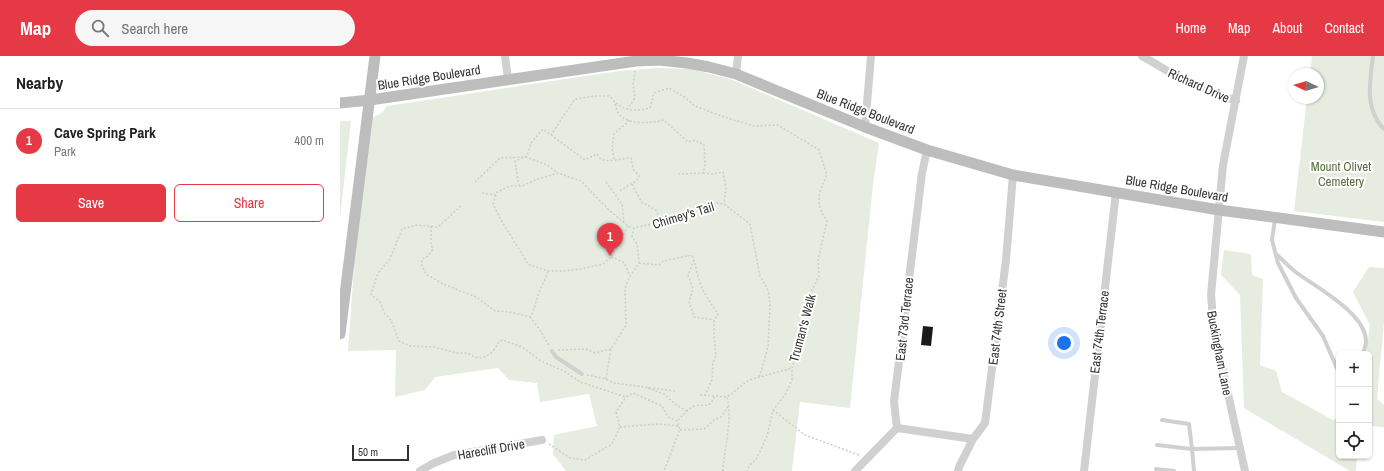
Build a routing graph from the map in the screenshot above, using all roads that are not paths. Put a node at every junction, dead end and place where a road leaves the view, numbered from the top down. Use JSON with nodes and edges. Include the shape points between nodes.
{"nodes":[{"id":1,"x":375,"y":56,"type":"edge"},
{"id":2,"x":505,"y":56,"type":"edge"},
{"id":3,"x":738,"y":56,"type":"edge"},
{"id":4,"x":871,"y":56,"type":"edge"},
{"id":5,"x":1142,"y":56,"type":"edge"},
{"id":6,"x":1244,"y":56,"type":"edge"},
{"id":7,"x":1373,"y":56,"type":"edge"},
{"id":8,"x":636,"y":58,"type":"edge"},
{"id":9,"x":736,"y":74,"type":"junction"},
{"id":10,"x":508,"y":79,"type":"junction"},
{"id":11,"x":370,"y":100,"type":"junction"},
{"id":12,"x":1236,"y":101,"type":"junction"},
{"id":13,"x":340,"y":103,"type":"edge"},
{"id":14,"x":865,"y":127,"type":"junction"},
{"id":15,"x":1384,"y":129,"type":"edge"},
{"id":16,"x":927,"y":150,"type":"junction"},
{"id":17,"x":1013,"y":175,"type":"junction"},
{"id":18,"x":1116,"y":192,"type":"junction"},
{"id":19,"x":1219,"y":210,"type":"junction"},
{"id":20,"x":1275,"y":218,"type":"junction"},
{"id":21,"x":1384,"y":232,"type":"edge"},
{"id":22,"x":1276,"y":254,"type":"junction"},
{"id":23,"x":340,"y":334,"type":"edge"},
{"id":24,"x":552,"y":351,"type":"road end"},
{"id":25,"x":1364,"y":351,"type":"edge"},
{"id":26,"x":1336,"y":366,"type":"edge"},
{"id":27,"x":582,"y":374,"type":"road end"},
{"id":28,"x":1162,"y":420,"type":"dead end"},
{"id":29,"x":897,"y":428,"type":"junction"},
{"id":30,"x":973,"y":439,"type":"junction"},
{"id":31,"x":542,"y":440,"type":"road end"},
{"id":32,"x":1157,"y":445,"type":"dead end"},
{"id":33,"x":1239,"y":448,"type":"junction"},
{"id":34,"x":1192,"y":449,"type":"junction"},
{"id":35,"x":1156,"y":469,"type":"dead end"},
{"id":36,"x":420,"y":471,"type":"edge"},
{"id":37,"x":855,"y":471,"type":"edge"},
{"id":38,"x":958,"y":471,"type":"edge"},
{"id":39,"x":1084,"y":471,"type":"edge"},
{"id":40,"x":1174,"y":471,"type":"edge"},
{"id":41,"x":1194,"y":471,"type":"edge"},
{"id":42,"x":1245,"y":471,"type":"edge"}],
"edges":[{"from":1,"to":11,"type":"main road"},
{"from":2,"to":10,"type":"street"},
{"from":3,"to":9,"type":"street"},
{"from":4,"to":14,"type":"street"},
{"from":5,"to":12,"type":"street","name":"Richard Drive","via":[[1185,81]]},
{"from":6,"to":12,"type":"street"},
{"from":7,"to":15,"type":"lane","via":[[1370,100],[1374,114]]},
{"from":8,"to":9,"type":"main road","name":"Blue Ridge Boulevard","via":[[687,63]]},
{"from":8,"to":10,"type":"main road","name":"Blue Ridge Boulevard"},
{"from":9,"to":14,"type":"main road","name":"Blue Ridge Boulevard"},
{"from":10,"to":11,"type":"main road","name":"Blue Ridge Boulevard"},
{"from":11,"to":13,"type":"main road","name":"Blue Ridge Boulevard"},
{"from":11,"to":23,"type":"main road"},
{"from":12,"to":19,"type":"street","name":"Buckingham Lane"},
{"from":14,"to":16,"type":"main road","name":"Blue Ridge Boulevard"},
{"from":16,"to":17,"type":"main road","name":"Blue Ridge Boulevard"},
{"from":16,"to":29,"type":"street","name":"East 73rd Terrace","via":[[894,402]]},
{"from":17,"to":18,"type":"main road","name":"Blue Ridge Boulevard"},
{"from":17,"to":30,"type":"street","name":"East 74th Street","via":[[1006,260],[985,422]]},
{"from":18,"to":19,"type":"main road","name":"Blue Ridge Boulevard"},
{"from":18,"to":39,"type":"street","name":"East 74th Terrace"},
{"from":19,"to":20,"type":"main road","name":"Blue Ridge Boulevard"},
{"from":19,"to":33,"type":"street","name":"Buckingham Lane","via":[[1211,302],[1214,330]]},
{"from":20,"to":21,"type":"main road","name":"Blue Ridge Boulevard"},
{"from":20,"to":22,"type":"lane","via":[[1272,240]]},
{"from":22,"to":25,"type":"lane","via":[[1295,272],[1349,310],[1360,322],[1366,336]]},
{"from":22,"to":26,"type":"lane","via":[[1296,298],[1323,336]]},
{"from":24,"to":27,"type":"lane","via":[[556,357]]},
{"from":28,"to":34,"type":"lane","via":[[1189,424]]},
{"from":29,"to":30,"type":"street"},
{"from":29,"to":37,"type":"street"},
{"from":30,"to":38,"type":"street","name":"East 74th Street"},
{"from":31,"to":36,"type":"street","name":"Harecliff Drive","via":[[454,455]]},
{"from":32,"to":34,"type":"lane"},
{"from":33,"to":34,"type":"lane"},
{"from":33,"to":42,"type":"street","name":"Buckingham Lane"},
{"from":34,"to":41,"type":"lane"},
{"from":35,"to":40,"type":"lane"}]}
